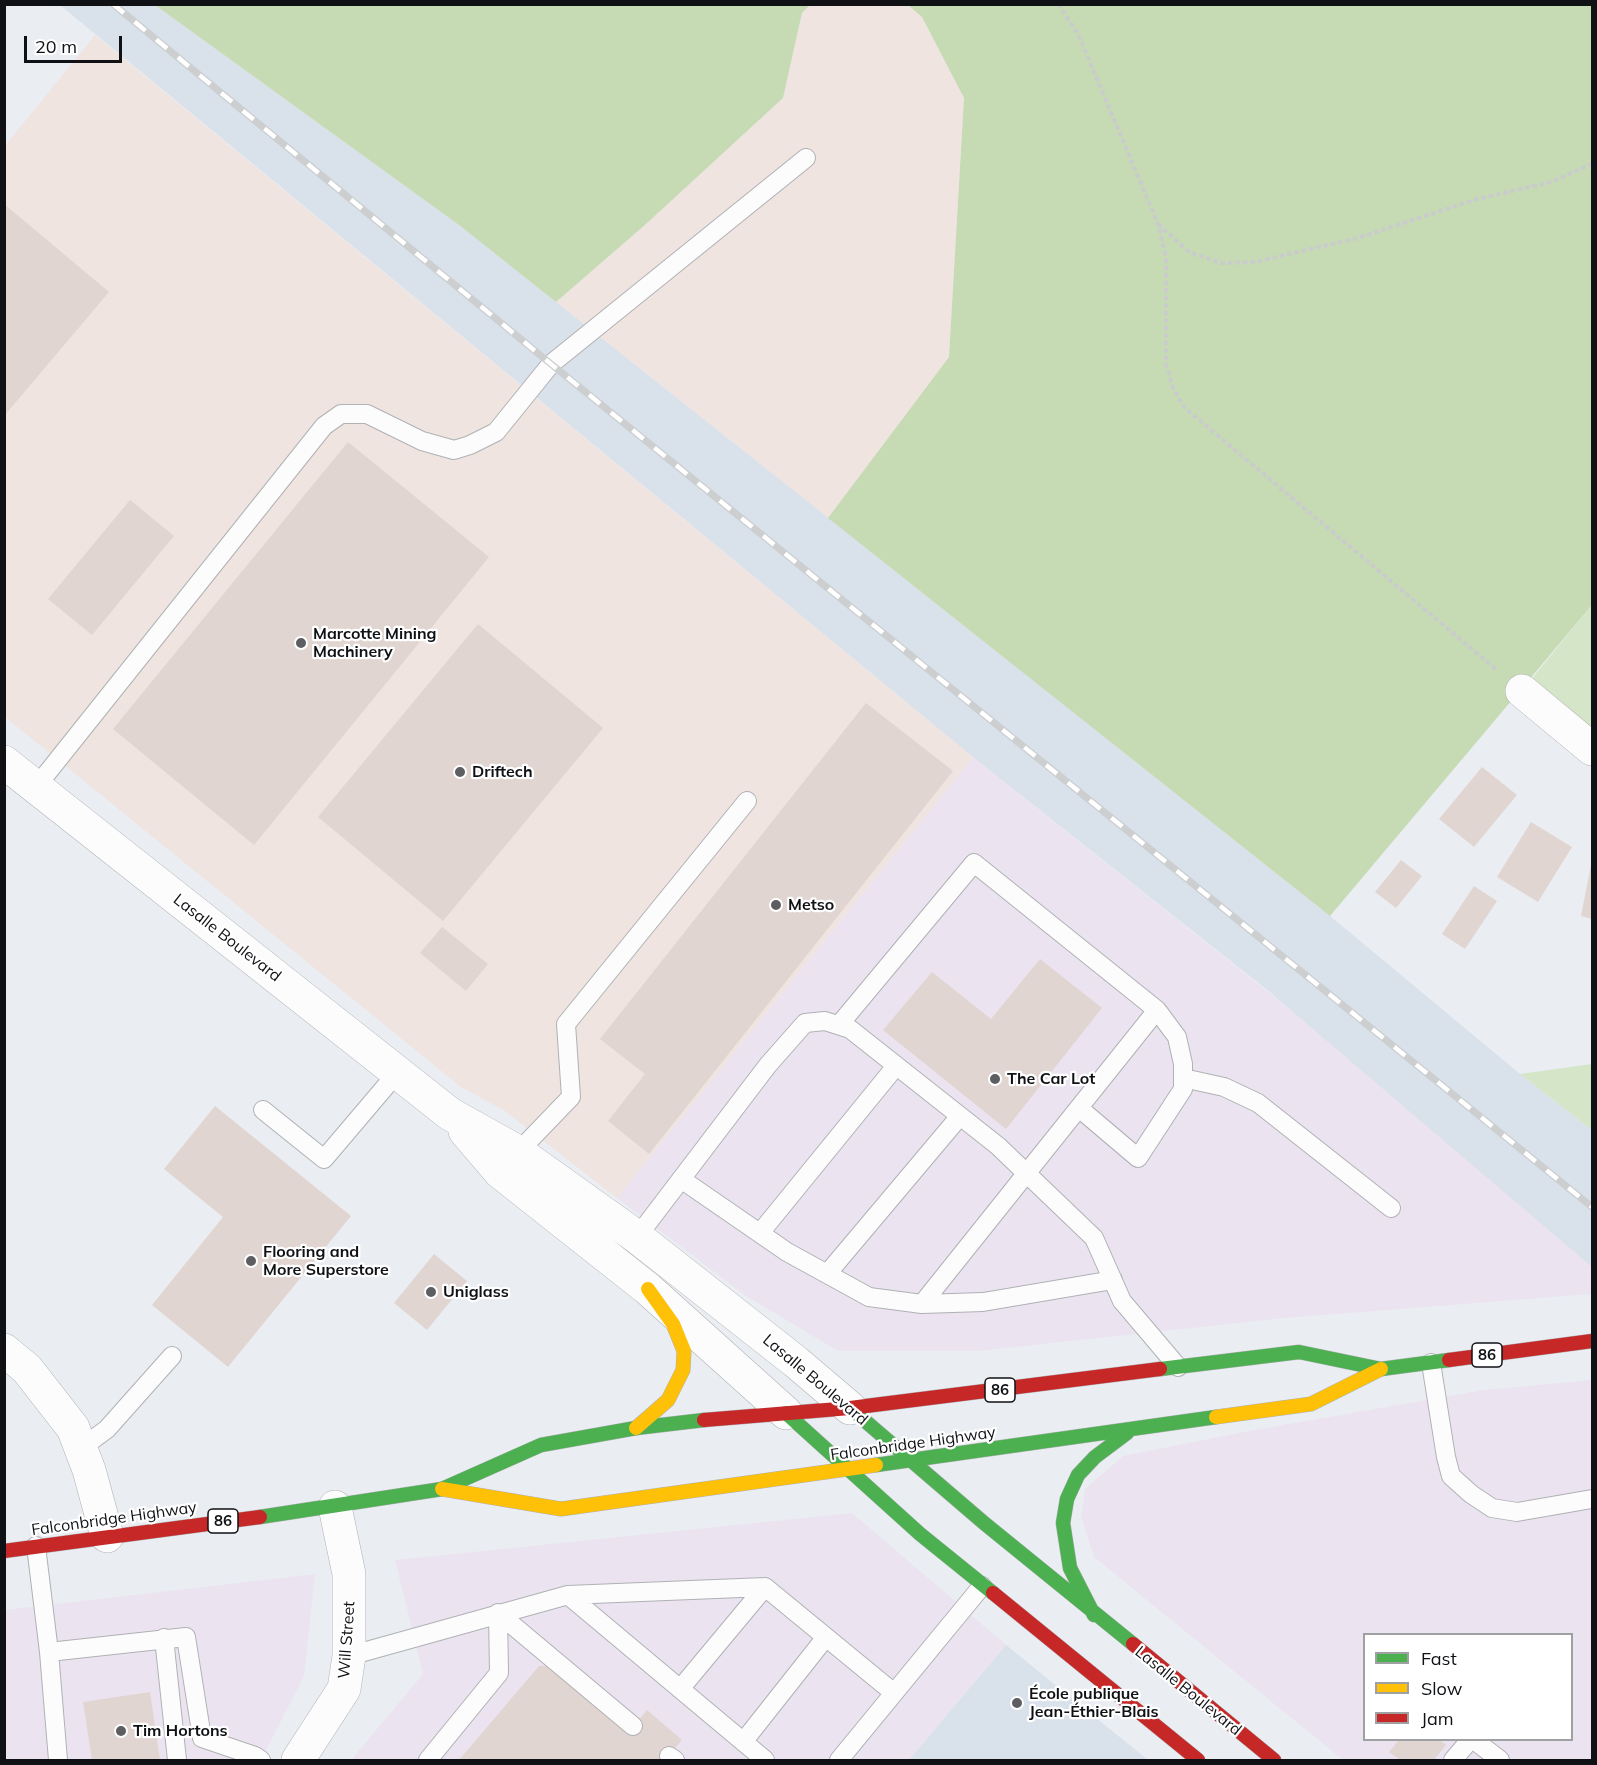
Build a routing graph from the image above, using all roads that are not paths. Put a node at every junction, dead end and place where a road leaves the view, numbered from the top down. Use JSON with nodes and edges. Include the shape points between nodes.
{"nodes":[{"id":1,"x":806,"y":158,"type":"dead end"},
{"id":2,"x":1522,"y":691,"type":"road end"},
{"id":3,"x":1593,"y":749,"type":"edge"},
{"id":4,"x":4,"y":762,"type":"edge"},
{"id":5,"x":36,"y":787,"type":"junction"},
{"id":6,"x":747,"y":801,"type":"dead end"},
{"id":7,"x":1158,"y":1010,"type":"junction"},
{"id":8,"x":839,"y":1025,"type":"junction"},
{"id":9,"x":896,"y":1066,"type":"junction"},
{"id":10,"x":397,"y":1072,"type":"junction"},
{"id":11,"x":1183,"y":1078,"type":"junction"},
{"id":12,"x":1078,"y":1108,"type":"junction"},
{"id":13,"x":263,"y":1110,"type":"dead end"},
{"id":14,"x":450,"y":1114,"type":"junction"},
{"id":15,"x":960,"y":1116,"type":"junction"},
{"id":16,"x":518,"y":1152,"type":"junction"},
{"id":17,"x":1027,"y":1173,"type":"junction"},
{"id":18,"x":681,"y":1179,"type":"junction"},
{"id":19,"x":1391,"y":1208,"type":"dead end"},
{"id":20,"x":760,"y":1233,"type":"junction"},
{"id":21,"x":637,"y":1237,"type":"junction"},
{"id":22,"x":827,"y":1274,"type":"junction"},
{"id":23,"x":1113,"y":1280,"type":"junction"},
{"id":24,"x":648,"y":1289,"type":"junction"},
{"id":25,"x":922,"y":1304,"type":"junction"},
{"id":26,"x":1593,"y":1341,"type":"edge"},
{"id":27,"x":4,"y":1350,"type":"edge"},
{"id":28,"x":172,"y":1356,"type":"dead end"},
{"id":29,"x":1431,"y":1363,"type":"junction"},
{"id":30,"x":1178,"y":1367,"type":"junction"},
{"id":31,"x":1381,"y":1369,"type":"junction"},
{"id":32,"x":850,"y":1408,"type":"junction"},
{"id":33,"x":786,"y":1413,"type":"junction"},
{"id":34,"x":636,"y":1428,"type":"junction"},
{"id":35,"x":1130,"y":1431,"type":"junction"},
{"id":36,"x":80,"y":1449,"type":"junction"},
{"id":37,"x":911,"y":1461,"type":"junction"},
{"id":38,"x":849,"y":1470,"type":"junction"},
{"id":39,"x":441,"y":1489,"type":"junction"},
{"id":40,"x":1593,"y":1500,"type":"edge"},
{"id":41,"x":334,"y":1507,"type":"junction"},
{"id":42,"x":107,"y":1536,"type":"junction"},
{"id":43,"x":36,"y":1546,"type":"junction"},
{"id":44,"x":4,"y":1551,"type":"edge"},
{"id":45,"x":982,"y":1586,"type":"junction"},
{"id":46,"x":765,"y":1587,"type":"junction"},
{"id":47,"x":568,"y":1595,"type":"junction"},
{"id":48,"x":498,"y":1613,"type":"junction"},
{"id":49,"x":1094,"y":1615,"type":"junction"},
{"id":50,"x":826,"y":1637,"type":"junction"},
{"id":51,"x":164,"y":1638,"type":"junction"},
{"id":52,"x":49,"y":1652,"type":"junction"},
{"id":53,"x":349,"y":1656,"type":"junction"},
{"id":54,"x":680,"y":1689,"type":"junction"},
{"id":55,"x":894,"y":1693,"type":"junction"},
{"id":56,"x":633,"y":1726,"type":"dead end"},
{"id":57,"x":1471,"y":1741,"type":"edge"},
{"id":58,"x":1473,"y":1741,"type":"edge"},
{"id":59,"x":743,"y":1742,"type":"junction"},
{"id":60,"x":58,"y":1761,"type":"edge"},
{"id":61,"x":177,"y":1761,"type":"edge"},
{"id":62,"x":261,"y":1761,"type":"edge"},
{"id":63,"x":298,"y":1761,"type":"edge"},
{"id":64,"x":428,"y":1761,"type":"edge"},
{"id":65,"x":765,"y":1761,"type":"edge"},
{"id":66,"x":840,"y":1761,"type":"edge"},
{"id":67,"x":1198,"y":1761,"type":"edge"},
{"id":68,"x":1274,"y":1761,"type":"edge"},
{"id":69,"x":1453,"y":1761,"type":"edge"},
{"id":70,"x":1500,"y":1761,"type":"edge"}],
"edges":[{"from":1,"to":5,"type":"lane","via":[[551,364],[496,432],[454,450],[422,441],[368,414],[341,414],[324,426]]},
{"from":2,"to":3,"type":"street"},
{"from":4,"to":5,"type":"street","name":"Lasalle Boulevard"},
{"from":5,"to":10,"type":"street","name":"Lasalle Boulevard"},
{"from":6,"to":16,"type":"lane","via":[[566,1024],[571,1097]]},
{"from":7,"to":8,"type":"lane","via":[[974,863]]},
{"from":7,"to":11,"type":"lane","via":[[1177,1036]]},
{"from":7,"to":12,"type":"lane"},
{"from":8,"to":9,"type":"lane","via":[[850,1029]]},
{"from":8,"to":18,"type":"lane","via":[[825,1021],[805,1023]]},
{"from":9,"to":15,"type":"lane"},
{"from":9,"to":20,"type":"lane"},
{"from":10,"to":13,"type":"lane","via":[[324,1159]]},
{"from":10,"to":14,"type":"street","name":"Lasalle Boulevard"},
{"from":11,"to":12,"type":"lane","via":[[1183,1089],[1138,1158]]},
{"from":11,"to":19,"type":"lane","via":[[1224,1087],[1258,1103]]},
{"from":12,"to":17,"type":"lane"},
{"from":14,"to":16,"type":"street","name":"Lasalle Boulevard"},
{"from":14,"to":24,"type":"street","name":"Lasalle Boulevard","via":[[500,1172]]},
{"from":15,"to":17,"type":"lane"},
{"from":15,"to":22,"type":"lane"},
{"from":16,"to":21,"type":"street","name":"Lasalle Boulevard"},
{"from":17,"to":23,"type":"lane","via":[[1094,1238]]},
{"from":17,"to":25,"type":"lane"},
{"from":18,"to":20,"type":"lane"},
{"from":18,"to":21,"type":"lane"},
{"from":20,"to":22,"type":"lane"},
{"from":21,"to":32,"type":"street","name":"Lasalle Boulevard"},
{"from":22,"to":25,"type":"lane","via":[[869,1297]]},
{"from":23,"to":25,"type":"lane","via":[[983,1302]]},
{"from":23,"to":30,"type":"lane","via":[[1122,1302]]},
{"from":24,"to":33,"type":"street","name":"Lasalle Boulevard"},
{"from":24,"to":34,"type":"main road","via":[[673,1324],[684,1351],[683,1370],[668,1400]]},
{"from":26,"to":29,"type":"main road","name":"Falconbridge Highway","number":"86"},
{"from":27,"to":36,"type":"street","via":[[27,1369],[73,1428]]},
{"from":28,"to":36,"type":"lane","via":[[107,1429]]},
{"from":29,"to":31,"type":"main road","name":"Falconbridge Highway","number":"86"},
{"from":29,"to":40,"type":"lane","via":[[1451,1476],[1471,1494],[1492,1508],[1517,1512]]},
{"from":30,"to":31,"type":"main road","name":"Falconbridge Highway","number":"86","via":[[1299,1352]]},
{"from":30,"to":32,"type":"main road","name":"Falconbridge Highway","number":"86"},
{"from":31,"to":35,"type":"main road","name":"Falconbridge Highway","number":"86","via":[[1311,1404]]},
{"from":32,"to":33,"type":"main road","name":"Falconbridge Highway","number":"86"},
{"from":32,"to":37,"type":"main road","name":"Lasalle Boulevard"},
{"from":33,"to":34,"type":"main road","name":"Falconbridge Highway","number":"86"},
{"from":33,"to":38,"type":"main road","name":"Lasalle Boulevard"},
{"from":34,"to":39,"type":"main road","name":"Falconbridge Highway","number":"86","via":[[541,1445]]},
{"from":35,"to":37,"type":"main road","name":"Falconbridge Highway","number":"86"},
{"from":35,"to":49,"type":"main road","via":[[1078,1475],[1067,1499],[1063,1523],[1067,1557]]},
{"from":36,"to":42,"type":"street"},
{"from":37,"to":38,"type":"main road","name":"Falconbridge Highway","number":"86"},
{"from":37,"to":49,"type":"main road","name":"Lasalle Boulevard"},
{"from":38,"to":39,"type":"main road","name":"Falconbridge Highway","number":"86","via":[[561,1509]]},
{"from":38,"to":45,"type":"main road","name":"Lasalle Boulevard"},
{"from":39,"to":41,"type":"main road","name":"Falconbridge Highway","number":"86"},
{"from":41,"to":42,"type":"main road","name":"Falconbridge Highway","number":"86"},
{"from":41,"to":53,"type":"street","name":"Will Street","via":[[349,1574]]},
{"from":42,"to":43,"type":"main road","name":"Falconbridge Highway","number":"86"},
{"from":43,"to":44,"type":"main road","name":"Falconbridge Highway","number":"86"},
{"from":43,"to":52,"type":"lane"},
{"from":45,"to":55,"type":"lane"},
{"from":45,"to":67,"type":"main road","name":"Lasalle Boulevard"},
{"from":46,"to":47,"type":"lane"},
{"from":46,"to":50,"type":"lane"},
{"from":46,"to":54,"type":"lane"},
{"from":47,"to":48,"type":"lane"},
{"from":47,"to":54,"type":"lane"},
{"from":48,"to":53,"type":"lane"},
{"from":48,"to":56,"type":"lane"},
{"from":48,"to":64,"type":"lane","via":[[499,1673]]},
{"from":49,"to":68,"type":"main road","name":"Lasalle Boulevard"},
{"from":50,"to":55,"type":"lane"},
{"from":50,"to":59,"type":"lane"},
{"from":51,"to":52,"type":"lane"},
{"from":51,"to":61,"type":"lane"},
{"from":51,"to":62,"type":"lane","via":[[186,1637],[202,1738]]},
{"from":52,"to":60,"type":"lane"},
{"from":53,"to":63,"type":"street","name":"Will Street","via":[[344,1689]]},
{"from":54,"to":59,"type":"lane"},
{"from":55,"to":66,"type":"lane"},
{"from":57,"to":69,"type":"lane"},
{"from":58,"to":70,"type":"lane"},
{"from":59,"to":65,"type":"lane"}]}
